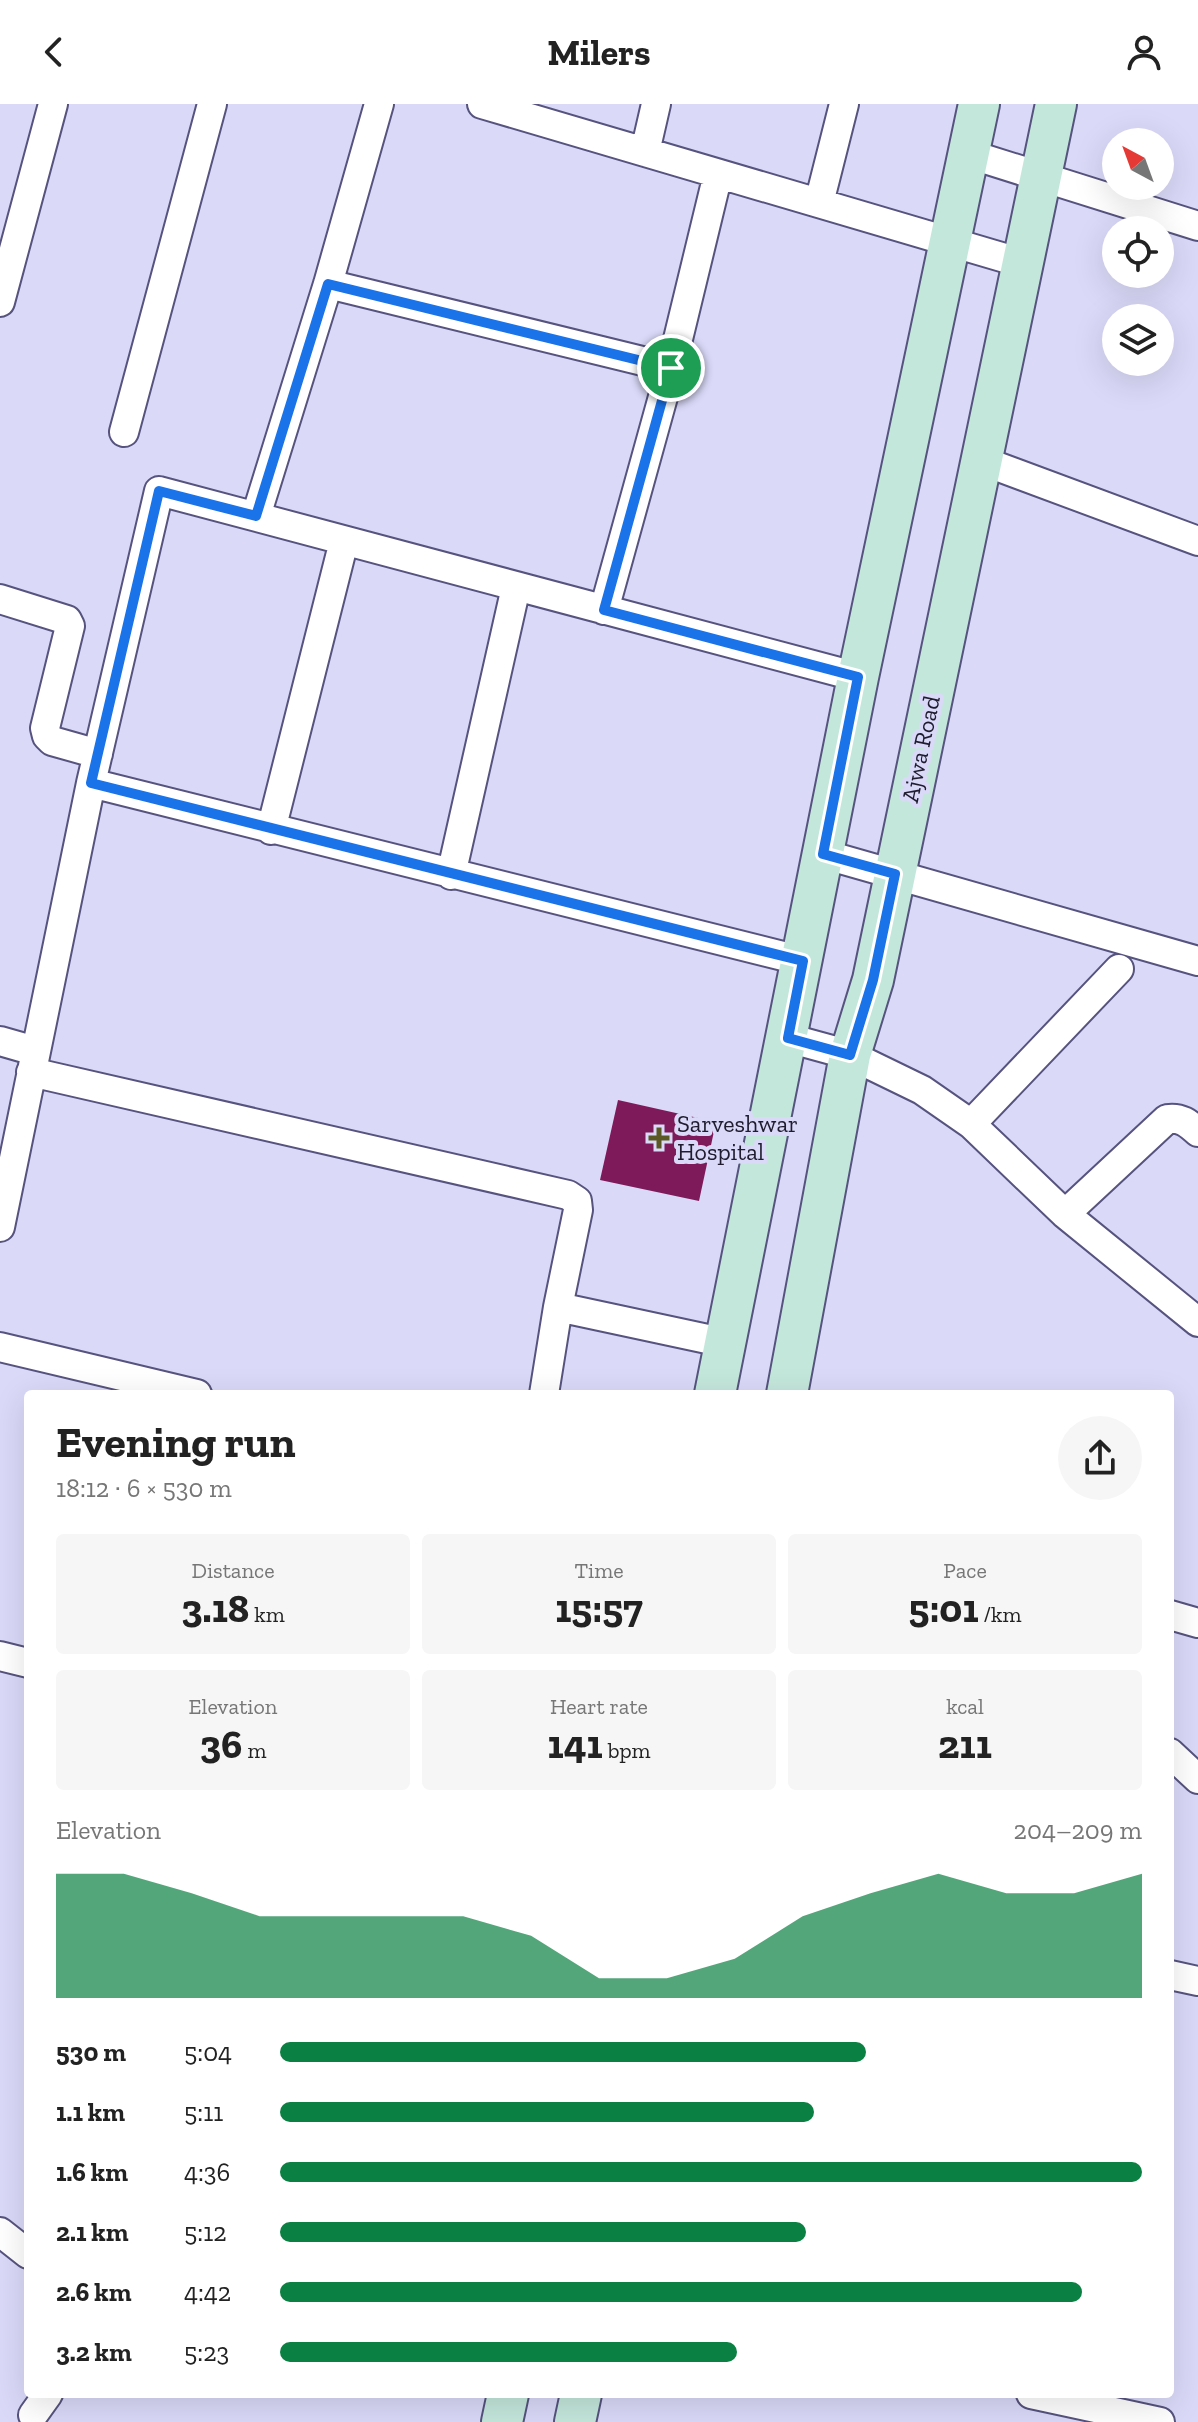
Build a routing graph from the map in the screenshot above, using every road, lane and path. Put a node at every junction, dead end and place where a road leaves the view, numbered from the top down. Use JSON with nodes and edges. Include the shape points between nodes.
{"nodes":[{"id":1,"x":53,"y":104,"type":"edge"},
{"id":2,"x":212,"y":104,"type":"edge"},
{"id":3,"x":379,"y":104,"type":"edge"},
{"id":4,"x":482,"y":104,"type":"edge"},
{"id":5,"x":656,"y":104,"type":"edge"},
{"id":6,"x":844,"y":104,"type":"edge"},
{"id":7,"x":979,"y":104,"type":"edge"},
{"id":8,"x":1056,"y":104,"type":"edge"},
{"id":9,"x":645,"y":152,"type":"junction"},
{"id":10,"x":969,"y":154,"type":"junction"},
{"id":11,"x":718,"y":174,"type":"junction"},
{"id":12,"x":1041,"y":175,"type":"junction"},
{"id":13,"x":819,"y":203,"type":"junction"},
{"id":14,"x":1198,"y":226,"type":"edge"},
{"id":15,"x":951,"y":242,"type":"junction"},
{"id":16,"x":1022,"y":263,"type":"junction"},
{"id":17,"x":328,"y":284,"type":"junction"},
{"id":18,"x":0,"y":302,"type":"edge"},
{"id":19,"x":671,"y":368,"type":"junction"},
{"id":20,"x":124,"y":432,"type":"dead end"},
{"id":21,"x":980,"y":460,"type":"junction"},
{"id":22,"x":256,"y":516,"type":"junction"},
{"id":23,"x":344,"y":541,"type":"junction"},
{"id":24,"x":1198,"y":541,"type":"edge"},
{"id":25,"x":516,"y":587,"type":"junction"},
{"id":26,"x":0,"y":599,"type":"edge"},
{"id":27,"x":604,"y":610,"type":"junction"},
{"id":28,"x":858,"y":677,"type":"junction"},
{"id":29,"x":98,"y":754,"type":"junction"},
{"id":30,"x":91,"y":783,"type":"junction"},
{"id":31,"x":271,"y":830,"type":"junction"},
{"id":32,"x":823,"y":854,"type":"junction"},
{"id":33,"x":895,"y":874,"type":"junction"},
{"id":34,"x":451,"y":875,"type":"junction"},
{"id":35,"x":803,"y":961,"type":"junction"},
{"id":36,"x":1198,"y":961,"type":"edge"},
{"id":37,"x":1119,"y":969,"type":"dead end"},
{"id":38,"x":788,"y":1038,"type":"junction"},
{"id":39,"x":0,"y":1041,"type":"edge"},
{"id":40,"x":850,"y":1055,"type":"junction"},
{"id":41,"x":33,"y":1061,"type":"junction"},
{"id":42,"x":971,"y":1124,"type":"junction"},
{"id":43,"x":1198,"y":1132,"type":"edge"},
{"id":44,"x":1065,"y":1214,"type":"junction"},
{"id":45,"x":0,"y":1227,"type":"edge"},
{"id":46,"x":558,"y":1307,"type":"junction"},
{"id":47,"x":1198,"y":1322,"type":"edge"},
{"id":48,"x":726,"y":1343,"type":"junction"},
{"id":49,"x":0,"y":1347,"type":"edge"},
{"id":50,"x":180,"y":1390,"type":"edge"},
{"id":51,"x":545,"y":1390,"type":"edge"},
{"id":52,"x":716,"y":1390,"type":"edge"},
{"id":53,"x":788,"y":1390,"type":"edge"},
{"id":54,"x":1174,"y":1616,"type":"edge"},
{"id":55,"x":1198,"y":1623,"type":"edge"},
{"id":56,"x":0,"y":1656,"type":"edge"},
{"id":57,"x":24,"y":1662,"type":"edge"},
{"id":58,"x":1174,"y":1757,"type":"edge"},
{"id":59,"x":1198,"y":1779,"type":"edge"},
{"id":60,"x":1174,"y":1976,"type":"edge"},
{"id":61,"x":1198,"y":1981,"type":"edge"},
{"id":62,"x":0,"y":2232,"type":"edge"},
{"id":63,"x":24,"y":2251,"type":"edge"},
{"id":64,"x":507,"y":2398,"type":"edge"},
{"id":65,"x":580,"y":2398,"type":"edge"},
{"id":66,"x":1049,"y":2398,"type":"edge"},
{"id":67,"x":502,"y":2422,"type":"edge"},
{"id":68,"x":575,"y":2422,"type":"edge"},
{"id":69,"x":1160,"y":2422,"type":"edge"}],
"edges":[{"from":1,"to":18,"type":"street"},
{"from":2,"to":20,"type":"street"},
{"from":3,"to":17,"type":"street"},
{"from":4,"to":9,"type":"street"},
{"from":5,"to":9,"type":"street"},
{"from":6,"to":13,"type":"street"},
{"from":7,"to":10,"type":"main road"},
{"from":8,"to":12,"type":"main road","name":"Ajwa Road"},
{"from":9,"to":11,"type":"street"},
{"from":10,"to":12,"type":"street"},
{"from":10,"to":15,"type":"main road"},
{"from":11,"to":13,"type":"street"},
{"from":11,"to":19,"type":"street"},
{"from":12,"to":14,"type":"street"},
{"from":12,"to":16,"type":"main road","name":"Ajwa Road"},
{"from":13,"to":15,"type":"street"},
{"from":15,"to":16,"type":"street"},
{"from":15,"to":28,"type":"main road"},
{"from":16,"to":21,"type":"main road","name":"Ajwa Road"},
{"from":17,"to":19,"type":"street"},
{"from":17,"to":22,"type":"street"},
{"from":19,"to":27,"type":"street"},
{"from":21,"to":24,"type":"street"},
{"from":21,"to":33,"type":"main road","name":"Ajwa Road"},
{"from":22,"to":23,"type":"street"},
{"from":22,"to":29,"type":"street","via":[[159,491]]},
{"from":23,"to":25,"type":"street"},
{"from":23,"to":31,"type":"street"},
{"from":25,"to":27,"type":"street"},
{"from":25,"to":34,"type":"street"},
{"from":26,"to":29,"type":"street","via":[[67,620],[70,626],[45,728],[52,741]]},
{"from":27,"to":28,"type":"street"},
{"from":28,"to":32,"type":"main road"},
{"from":29,"to":30,"type":"street"},
{"from":30,"to":31,"type":"street"},
{"from":30,"to":41,"type":"street"},
{"from":31,"to":34,"type":"street"},
{"from":32,"to":33,"type":"street"},
{"from":32,"to":35,"type":"main road"},
{"from":33,"to":36,"type":"street"},
{"from":33,"to":40,"type":"main road","name":"Ajwa Road","via":[[873,980]]},
{"from":34,"to":35,"type":"street"},
{"from":35,"to":38,"type":"main road"},
{"from":37,"to":42,"type":"street"},
{"from":38,"to":40,"type":"street"},
{"from":38,"to":48,"type":"main road"},
{"from":39,"to":41,"type":"street"},
{"from":40,"to":42,"type":"street","via":[[922,1090]]},
{"from":40,"to":53,"type":"main road","name":"Ajwa Road"},
{"from":41,"to":45,"type":"street"},
{"from":41,"to":46,"type":"street","via":[[568,1195],[577,1201],[578,1210]]},
{"from":42,"to":44,"type":"street"},
{"from":43,"to":44,"type":"street","via":[[1185,1121],[1167,1119]]},
{"from":44,"to":47,"type":"street"},
{"from":46,"to":48,"type":"street"},
{"from":46,"to":51,"type":"street"},
{"from":48,"to":52,"type":"main road"},
{"from":49,"to":50,"type":"street"},
{"from":54,"to":55,"type":"street"},
{"from":56,"to":57,"type":"street"},
{"from":58,"to":59,"type":"street"},
{"from":60,"to":61,"type":"street"},
{"from":62,"to":63,"type":"street"},
{"from":64,"to":67,"type":"main road"},
{"from":65,"to":68,"type":"main road"},
{"from":66,"to":69,"type":"street"}]}
